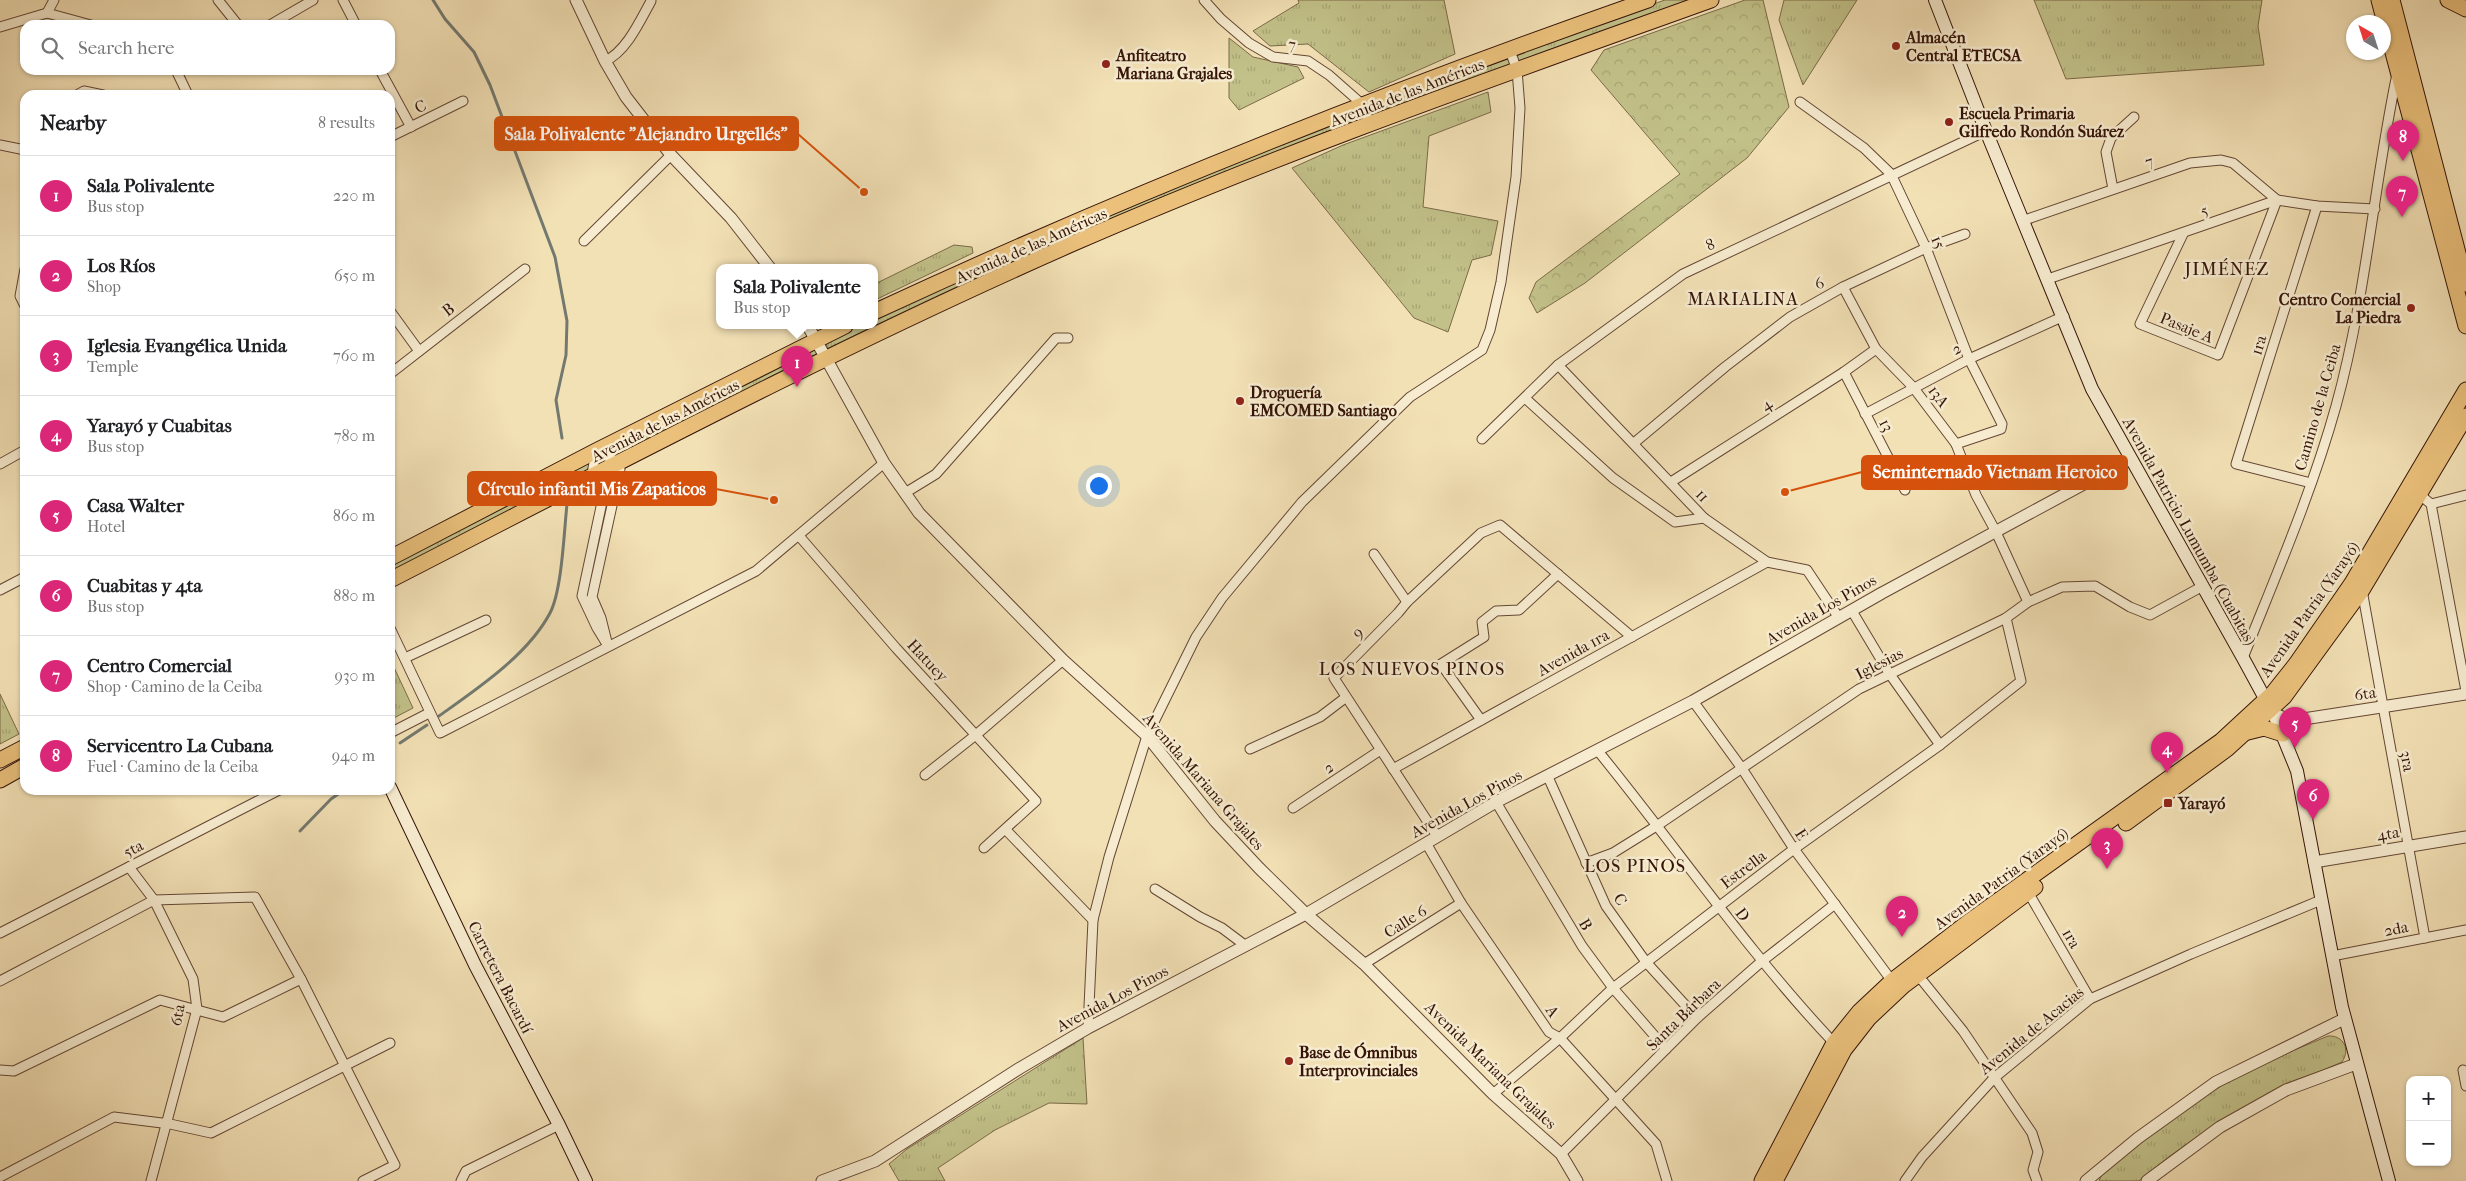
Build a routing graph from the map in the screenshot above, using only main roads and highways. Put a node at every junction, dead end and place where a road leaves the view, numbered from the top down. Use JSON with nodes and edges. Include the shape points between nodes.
{"nodes":[{"id":1,"x":1645,"y":0,"type":"edge"},
{"id":2,"x":1711,"y":0,"type":"edge"},
{"id":3,"x":1935,"y":0,"type":"edge"},
{"id":4,"x":2448,"y":0,"type":"edge"},
{"id":5,"x":2389,"y":1,"type":"edge"},
{"id":6,"x":1627,"y":3,"type":"edge"},
{"id":7,"x":2466,"y":9,"type":"edge"},
{"id":8,"x":2465,"y":280,"type":"edge"},
{"id":9,"x":878,"y":310,"type":"edge"},
{"id":10,"x":2466,"y":326,"type":"edge"},
{"id":11,"x":839,"y":329,"type":"edge"},
{"id":12,"x":2466,"y":390,"type":"edge"},
{"id":13,"x":2466,"y":416,"type":"edge"},
{"id":14,"x":395,"y":555,"type":"edge"},
{"id":15,"x":395,"y":577,"type":"edge"},
{"id":16,"x":2268,"y":706,"type":"junction"},
{"id":17,"x":2247,"y":732,"type":"junction"},
{"id":18,"x":2282,"y":734,"type":"junction"},
{"id":19,"x":20,"y":750,"type":"edge"},
{"id":20,"x":0,"y":760,"type":"edge"},
{"id":21,"x":20,"y":769,"type":"edge"},
{"id":22,"x":0,"y":780,"type":"edge"},
{"id":23,"x":394,"y":795,"type":"edge"},
{"id":24,"x":1974,"y":924,"type":"junction"},
{"id":25,"x":586,"y":1181,"type":"edge"},
{"id":26,"x":1762,"y":1181,"type":"edge"},
{"id":27,"x":1775,"y":1181,"type":"edge"},
{"id":28,"x":2388,"y":1181,"type":"edge"}],
"edges":[{"from":1,"to":6,"type":"main road","name":"Avenida de las Américas"},
{"from":2,"to":15,"type":"main road","name":"Avenida de las Américas","via":[[1370,124],[1074,243],[826,358]]},
{"from":3,"to":16,"type":"main road","name":"Avenida Patricio Lumumba (Cuabitas)","via":[[2092,389]]},
{"from":4,"to":7,"type":"main road"},
{"from":5,"to":8,"type":"main road"},
{"from":5,"to":10,"type":"main road","via":[[2398,67]]},
{"from":6,"to":9,"type":"main road","name":"Avenida de las Américas","via":[[1067,224]]},
{"from":11,"to":14,"type":"main road","name":"Avenida de las Américas"},
{"from":12,"to":16,"type":"main road","name":"Avenida Patria (Yarayó)","via":[[2352,583]]},
{"from":13,"to":16,"type":"main road","name":"Avenida Patria (Yarayó)","via":[[2425,499],[2306,670]]},
{"from":16,"to":17,"type":"main road","name":"Avenida Patria (Yarayó)"},
{"from":16,"to":18,"type":"main road","name":"Avenida Patricio Lumumba (Cuabitas)"},
{"from":16,"to":24,"type":"main road","name":"Avenida Patria (Yarayó)"},
{"from":17,"to":18,"type":"main road","via":[[2264,728]]},
{"from":17,"to":24,"type":"main road","name":"Avenida Patria (Yarayó)","via":[[2174,789],[2028,892]]},
{"from":18,"to":28,"type":"main road","name":"Avenida Patricio Lumumba (Cuabitas)","via":[[2297,771],[2344,1019]]},
{"from":19,"to":20,"type":"main road"},
{"from":21,"to":22,"type":"main road"},
{"from":23,"to":25,"type":"main road","name":"Carretera Bacardí","via":[[475,966]]},
{"from":24,"to":26,"type":"main road","name":"Avenida Patria (Yarayó)","via":[[1892,981],[1859,1012],[1834,1043]]},
{"from":24,"to":27,"type":"main road","name":"Avenida Patria (Yarayó)","via":[[1869,1018],[1844,1050]]}]}
